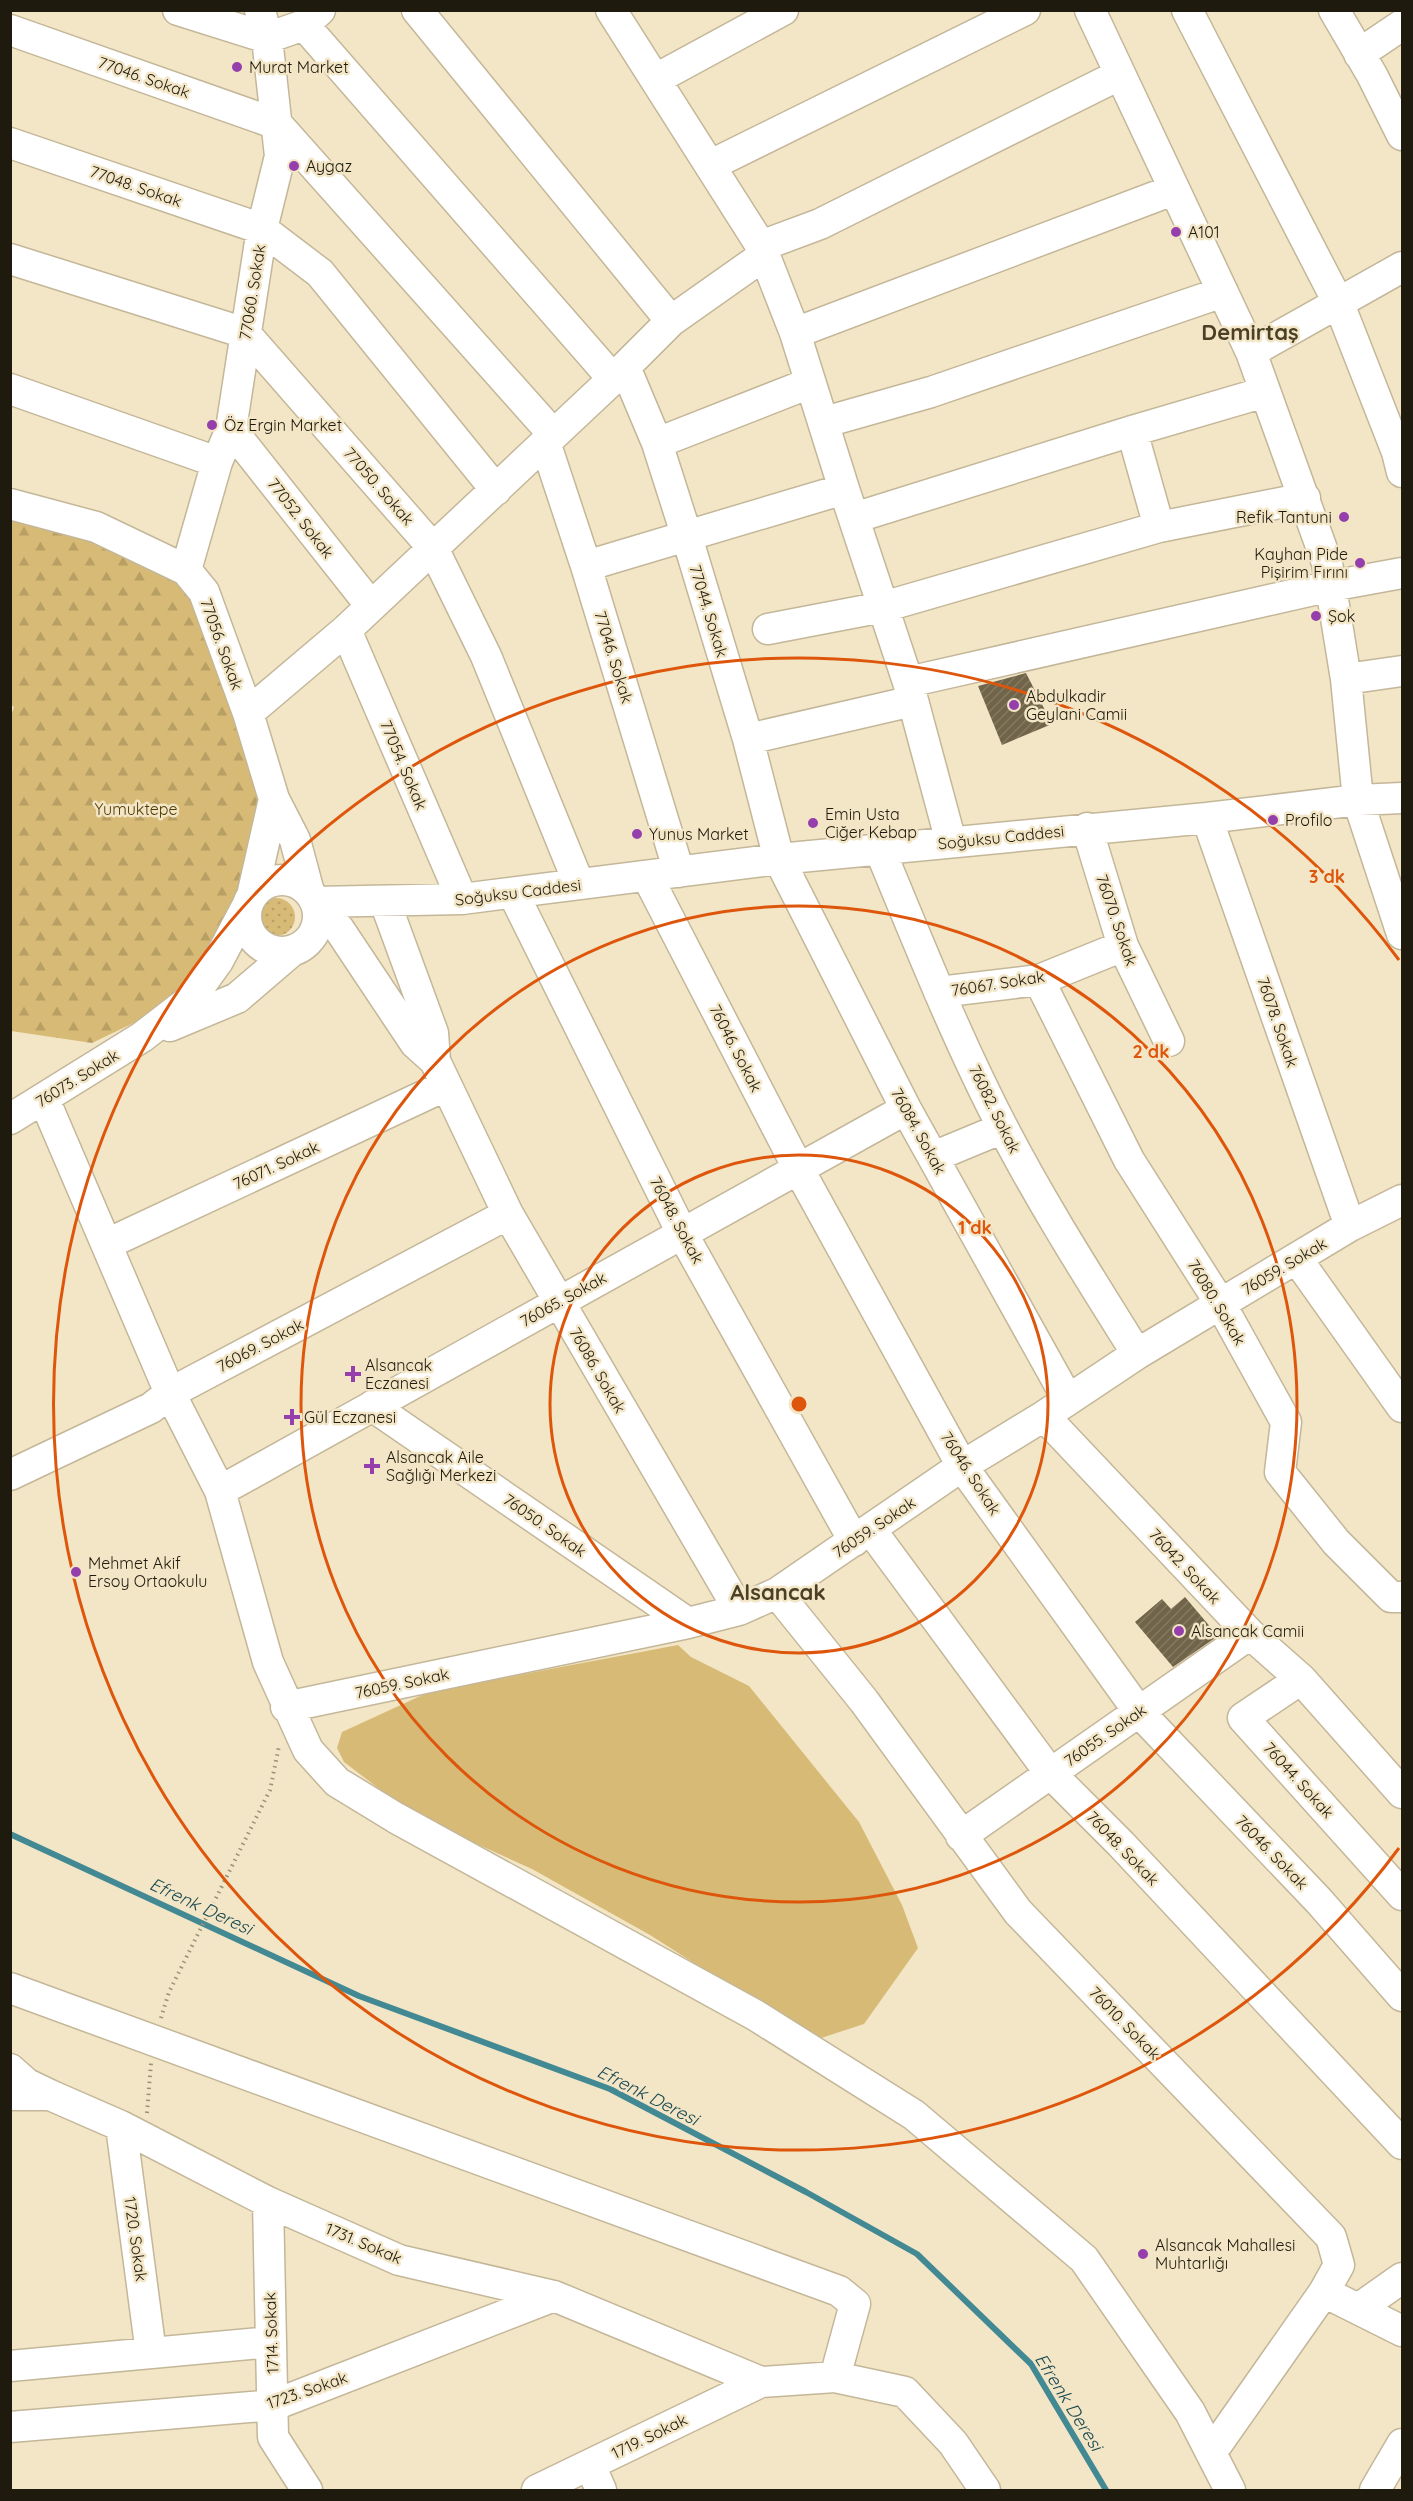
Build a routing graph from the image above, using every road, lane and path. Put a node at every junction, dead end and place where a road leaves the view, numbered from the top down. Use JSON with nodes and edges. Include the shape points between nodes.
{"nodes":[{"id":1,"x":178,"y":10,"type":"edge"},
{"id":2,"x":417,"y":10,"type":"edge"},
{"id":3,"x":611,"y":10,"type":"edge"},
{"id":4,"x":783,"y":10,"type":"edge"},
{"id":5,"x":1025,"y":10,"type":"edge"},
{"id":6,"x":1090,"y":10,"type":"edge"},
{"id":7,"x":1187,"y":10,"type":"edge"},
{"id":8,"x":1334,"y":10,"type":"edge"},
{"id":9,"x":312,"y":18,"type":"edge"},
{"id":10,"x":263,"y":24,"type":"edge"},
{"id":11,"x":1402,"y":25,"type":"edge"},
{"id":12,"x":10,"y":30,"type":"edge"},
{"id":13,"x":1359,"y":54,"type":"junction"},
{"id":14,"x":1119,"y":75,"type":"junction"},
{"id":15,"x":656,"y":79,"type":"junction"},
{"id":16,"x":276,"y":124,"type":"junction"},
{"id":17,"x":1402,"y":135,"type":"edge"},
{"id":18,"x":10,"y":143,"type":"edge"},
{"id":19,"x":711,"y":165,"type":"junction"},
{"id":20,"x":1173,"y":190,"type":"junction"},
{"id":21,"x":262,"y":230,"type":"junction"},
{"id":22,"x":762,"y":251,"type":"junction"},
{"id":23,"x":10,"y":259,"type":"edge"},
{"id":24,"x":1402,"y":267,"type":"edge"},
{"id":25,"x":1223,"y":292,"type":"junction"},
{"id":26,"x":1339,"y":304,"type":"junction"},
{"id":27,"x":671,"y":321,"type":"junction"},
{"id":28,"x":245,"y":333,"type":"junction"},
{"id":29,"x":795,"y":333,"type":"junction"},
{"id":30,"x":1251,"y":352,"type":"junction"},
{"id":31,"x":619,"y":373,"type":"junction"},
{"id":32,"x":810,"y":383,"type":"junction"},
{"id":33,"x":10,"y":389,"type":"edge"},
{"id":34,"x":1265,"y":392,"type":"junction"},
{"id":35,"x":825,"y":422,"type":"junction"},
{"id":36,"x":231,"y":429,"type":"junction"},
{"id":37,"x":1132,"y":430,"type":"junction"},
{"id":38,"x":549,"y":438,"type":"junction"},
{"id":39,"x":657,"y":443,"type":"junction"},
{"id":40,"x":217,"y":462,"type":"junction"},
{"id":41,"x":1402,"y":472,"type":"edge"},
{"id":42,"x":844,"y":489,"type":"junction"},
{"id":43,"x":496,"y":490,"type":"junction"},
{"id":44,"x":1305,"y":498,"type":"junction"},
{"id":45,"x":10,"y":504,"type":"edge"},
{"id":46,"x":854,"y":518,"type":"junction"},
{"id":47,"x":1159,"y":526,"type":"junction"},
{"id":48,"x":687,"y":537,"type":"junction"},
{"id":49,"x":433,"y":548,"type":"junction"},
{"id":50,"x":586,"y":566,"type":"junction"},
{"id":51,"x":186,"y":570,"type":"junction"},
{"id":52,"x":1402,"y":573,"type":"edge"},
{"id":53,"x":1331,"y":586,"type":"junction"},
{"id":54,"x":371,"y":606,"type":"junction"},
{"id":55,"x":883,"y":607,"type":"junction"},
{"id":56,"x":768,"y":629,"type":"dead end"},
{"id":57,"x":346,"y":630,"type":"junction"},
{"id":58,"x":1402,"y":671,"type":"edge"},
{"id":59,"x":1346,"y":679,"type":"junction"},
{"id":60,"x":911,"y":691,"type":"junction"},
{"id":61,"x":248,"y":713,"type":"junction"},
{"id":62,"x":748,"y":739,"type":"junction"},
{"id":63,"x":1402,"y":798,"type":"edge"},
{"id":64,"x":274,"y":799,"type":"junction"},
{"id":65,"x":1358,"y":800,"type":"junction"},
{"id":66,"x":1207,"y":818,"type":"junction"},
{"id":67,"x":1087,"y":828,"type":"junction"},
{"id":68,"x":951,"y":842,"type":"junction"},
{"id":69,"x":880,"y":850,"type":"junction"},
{"id":70,"x":779,"y":859,"type":"junction"},
{"id":71,"x":679,"y":872,"type":"junction"},
{"id":72,"x":646,"y":876,"type":"junction"},
{"id":73,"x":579,"y":884,"type":"junction"},
{"id":74,"x":513,"y":893,"type":"junction"},
{"id":75,"x":462,"y":899,"type":"junction"},
{"id":76,"x":249,"y":902,"type":"junction"},
{"id":77,"x":385,"y":902,"type":"junction"},
{"id":78,"x":320,"y":912,"type":"junction"},
{"id":79,"x":1402,"y":934,"type":"edge"},
{"id":80,"x":1123,"y":946,"type":"junction"},
{"id":81,"x":293,"y":950,"type":"junction"},
{"id":82,"x":1039,"y":980,"type":"junction"},
{"id":83,"x":939,"y":992,"type":"junction"},
{"id":84,"x":142,"y":1037,"type":"junction"},
{"id":85,"x":1169,"y":1041,"type":"dead end"},
{"id":86,"x":440,"y":1073,"type":"junction"},
{"id":87,"x":44,"y":1099,"type":"junction"},
{"id":88,"x":906,"y":1109,"type":"junction"},
{"id":89,"x":10,"y":1119,"type":"edge"},
{"id":90,"x":1003,"y":1128,"type":"junction"},
{"id":91,"x":933,"y":1157,"type":"junction"},
{"id":92,"x":798,"y":1168,"type":"junction"},
{"id":93,"x":1402,"y":1200,"type":"edge"},
{"id":94,"x":508,"y":1214,"type":"junction"},
{"id":95,"x":1350,"y":1226,"type":"junction"},
{"id":96,"x":682,"y":1233,"type":"junction"},
{"id":97,"x":107,"y":1244,"type":"junction"},
{"id":98,"x":1297,"y":1259,"type":"junction"},
{"id":99,"x":558,"y":1301,"type":"junction"},
{"id":100,"x":1220,"y":1303,"type":"junction"},
{"id":101,"x":1137,"y":1354,"type":"junction"},
{"id":102,"x":170,"y":1393,"type":"junction"},
{"id":103,"x":1067,"y":1398,"type":"junction"},
{"id":104,"x":372,"y":1406,"type":"junction"},
{"id":105,"x":1402,"y":1407,"type":"edge"},
{"id":106,"x":1044,"y":1416,"type":"junction"},
{"id":107,"x":962,"y":1466,"type":"junction"},
{"id":108,"x":10,"y":1475,"type":"edge"},
{"id":109,"x":220,"y":1491,"type":"junction"},
{"id":110,"x":862,"y":1535,"type":"junction"},
{"id":111,"x":777,"y":1593,"type":"junction"},
{"id":112,"x":1402,"y":1597,"type":"edge"},
{"id":113,"x":739,"y":1610,"type":"junction"},
{"id":114,"x":688,"y":1623,"type":"junction"},
{"id":115,"x":1250,"y":1634,"type":"junction"},
{"id":116,"x":1301,"y":1679,"type":"junction"},
{"id":117,"x":286,"y":1707,"type":"junction"},
{"id":118,"x":1138,"y":1712,"type":"junction"},
{"id":119,"x":1050,"y":1773,"type":"junction"},
{"id":120,"x":270,"y":1790,"type":"dead end"},
{"id":121,"x":1402,"y":1792,"type":"edge"},
{"id":122,"x":962,"y":1836,"type":"junction"},
{"id":123,"x":1402,"y":1895,"type":"edge"},
{"id":124,"x":11,"y":1986,"type":"edge"},
{"id":125,"x":169,"y":1992,"type":"dead end"},
{"id":126,"x":1402,"y":1996,"type":"edge"},
{"id":127,"x":10,"y":2070,"type":"edge"},
{"id":128,"x":10,"y":2095,"type":"edge"},
{"id":129,"x":50,"y":2096,"type":"junction"},
{"id":130,"x":121,"y":2126,"type":"junction"},
{"id":131,"x":1402,"y":2144,"type":"edge"},
{"id":132,"x":268,"y":2202,"type":"junction"},
{"id":133,"x":1402,"y":2278,"type":"edge"},
{"id":134,"x":1324,"y":2292,"type":"junction"},
{"id":135,"x":554,"y":2296,"type":"junction"},
{"id":136,"x":1358,"y":2309,"type":"junction"},
{"id":137,"x":1402,"y":2331,"type":"edge"},
{"id":138,"x":271,"y":2342,"type":"junction"},
{"id":139,"x":151,"y":2353,"type":"junction"},
{"id":140,"x":10,"y":2366,"type":"edge"},
{"id":141,"x":835,"y":2377,"type":"junction"},
{"id":142,"x":761,"y":2382,"type":"junction"},
{"id":143,"x":274,"y":2404,"type":"junction"},
{"id":144,"x":10,"y":2427,"type":"edge"},
{"id":145,"x":1402,"y":2444,"type":"edge"},
{"id":146,"x":1211,"y":2453,"type":"junction"},
{"id":147,"x":596,"y":2478,"type":"edge"},
{"id":148,"x":307,"y":2490,"type":"edge"},
{"id":149,"x":537,"y":2490,"type":"edge"},
{"id":150,"x":985,"y":2490,"type":"edge"},
{"id":151,"x":1230,"y":2490,"type":"edge"},
{"id":152,"x":1375,"y":2490,"type":"edge"}],
"edges":[{"from":1,"to":10,"type":"street"},
{"from":2,"to":27,"type":"street"},
{"from":3,"to":15,"type":"street"},
{"from":4,"to":15,"type":"street"},
{"from":5,"to":19,"type":"street"},
{"from":6,"to":14,"type":"street"},
{"from":7,"to":26,"type":"street"},
{"from":8,"to":13,"type":"street"},
{"from":9,"to":10,"type":"street"},
{"from":9,"to":31,"type":"street","name":"77044. Sokak"},
{"from":10,"to":16,"type":"street","name":"77060. Sokak"},
{"from":11,"to":13,"type":"street"},
{"from":12,"to":16,"type":"street","name":"77046. Sokak"},
{"from":13,"to":17,"type":"street"},
{"from":14,"to":20,"type":"street"},
{"from":14,"to":22,"type":"street"},
{"from":15,"to":19,"type":"street"},
{"from":16,"to":21,"type":"street","name":"77060. Sokak","via":[[280,156]]},
{"from":16,"to":38,"type":"street"},
{"from":18,"to":21,"type":"street","name":"77048. Sokak"},
{"from":19,"to":22,"type":"street"},
{"from":20,"to":25,"type":"street"},
{"from":20,"to":29,"type":"street"},
{"from":21,"to":28,"type":"street","name":"77060. Sokak"},
{"from":21,"to":43,"type":"street","name":"77048. Sokak","via":[[320,273]]},
{"from":22,"to":27,"type":"street"},
{"from":22,"to":29,"type":"street"},
{"from":23,"to":28,"type":"street"},
{"from":24,"to":26,"type":"street"},
{"from":25,"to":30,"type":"street"},
{"from":25,"to":35,"type":"street","via":[[931,392]]},
{"from":26,"to":30,"type":"street"},
{"from":26,"to":41,"type":"street"},
{"from":27,"to":31,"type":"street"},
{"from":28,"to":36,"type":"street","name":"77060. Sokak"},
{"from":28,"to":49,"type":"street","name":"77050. Sokak"},
{"from":29,"to":32,"type":"street"},
{"from":30,"to":34,"type":"street"},
{"from":31,"to":38,"type":"street"},
{"from":31,"to":39,"type":"street","name":"77044. Sokak"},
{"from":32,"to":35,"type":"street"},
{"from":32,"to":39,"type":"street"},
{"from":33,"to":40,"type":"street"},
{"from":34,"to":37,"type":"street"},
{"from":34,"to":44,"type":"street"},
{"from":35,"to":42,"type":"street"},
{"from":36,"to":40,"type":"street","name":"77060. Sokak"},
{"from":36,"to":54,"type":"street","name":"77052. Sokak"},
{"from":37,"to":46,"type":"street"},
{"from":37,"to":47,"type":"street"},
{"from":38,"to":43,"type":"street"},
{"from":38,"to":50,"type":"street","name":"77046. Sokak"},
{"from":39,"to":48,"type":"street","name":"77044. Sokak"},
{"from":40,"to":51,"type":"street","name":"77060. Sokak"},
{"from":42,"to":46,"type":"street"},
{"from":42,"to":48,"type":"street"},
{"from":43,"to":49,"type":"street"},
{"from":44,"to":47,"type":"street"},
{"from":44,"to":53,"type":"street"},
{"from":45,"to":51,"type":"street","name":"77056. Sokak","via":[[96,527]]},
{"from":46,"to":55,"type":"street"},
{"from":47,"to":55,"type":"street"},
{"from":48,"to":50,"type":"street"},
{"from":48,"to":62,"type":"street","name":"77044. Sokak"},
{"from":49,"to":54,"type":"street"},
{"from":49,"to":73,"type":"street","name":"77050. Sokak","via":[[486,656]]},
{"from":50,"to":71,"type":"street","name":"77046. Sokak"},
{"from":51,"to":61,"type":"street","name":"77056. Sokak","via":[[204,592]]},
{"from":52,"to":53,"type":"street"},
{"from":53,"to":59,"type":"street"},
{"from":53,"to":60,"type":"street"},
{"from":54,"to":57,"type":"street"},
{"from":55,"to":56,"type":"street"},
{"from":55,"to":60,"type":"street"},
{"from":57,"to":61,"type":"street"},
{"from":57,"to":75,"type":"street","name":"77054. Sokak"},
{"from":58,"to":59,"type":"street"},
{"from":59,"to":65,"type":"street"},
{"from":60,"to":62,"type":"street"},
{"from":60,"to":68,"type":"street"},
{"from":61,"to":64,"type":"street","name":"77056. Sokak"},
{"from":62,"to":70,"type":"street","name":"77044. Sokak"},
{"from":63,"to":65,"type":"street","name":"Soğuksu Caddesi"},
{"from":64,"to":76,"type":"street"},
{"from":64,"to":78,"type":"street","name":"77056. Sokak","via":[[295,840]]},
{"from":65,"to":66,"type":"street","name":"Soğuksu Caddesi"},
{"from":65,"to":79,"type":"street"},
{"from":66,"to":67,"type":"street","name":"Soğuksu Caddesi"},
{"from":66,"to":95,"type":"street","name":"76078. Sokak"},
{"from":67,"to":68,"type":"street","name":"Soğuksu Caddesi"},
{"from":67,"to":80,"type":"street","name":"76070. Sokak"},
{"from":68,"to":69,"type":"street","name":"Soğuksu Caddesi"},
{"from":69,"to":70,"type":"street","name":"Soğuksu Caddesi"},
{"from":69,"to":83,"type":"street","name":"76082. Sokak"},
{"from":70,"to":71,"type":"street","name":"Soğuksu Caddesi"},
{"from":70,"to":88,"type":"street","name":"76084. Sokak"},
{"from":71,"to":72,"type":"street","name":"Soğuksu Caddesi"},
{"from":72,"to":73,"type":"street","name":"Soğuksu Caddesi"},
{"from":72,"to":92,"type":"street","name":"76046. Sokak"},
{"from":73,"to":74,"type":"street","name":"Soğuksu Caddesi"},
{"from":74,"to":75,"type":"street","name":"Soğuksu Caddesi"},
{"from":74,"to":96,"type":"street","name":"76048. Sokak"},
{"from":75,"to":77,"type":"street","name":"Soğuksu Caddesi"},
{"from":76,"to":78,"type":"street","via":[[262,886],[274,880],[287,880],[299,884]]},
{"from":76,"to":81,"type":"street","via":[[246,922],[260,945],[282,952]]},
{"from":76,"to":84,"type":"street","via":[[218,961],[190,1000]]},
{"from":77,"to":78,"type":"street"},
{"from":77,"to":86,"type":"street","name":"76086. Sokak","via":[[433,1033]]},
{"from":78,"to":81,"type":"street","via":[[311,937]]},
{"from":78,"to":86,"type":"street","name":"76086. Sokak"},
{"from":80,"to":82,"type":"street","name":"76067. Sokak"},
{"from":80,"to":85,"type":"street","name":"76070. Sokak"},
{"from":81,"to":84,"type":"street","via":[[237,998]]},
{"from":82,"to":83,"type":"street","name":"76067. Sokak"},
{"from":82,"to":100,"type":"street","name":"76080. Sokak","via":[[1129,1160]]},
{"from":83,"to":90,"type":"street","name":"76082. Sokak"},
{"from":84,"to":87,"type":"street","name":"76073. Sokak"},
{"from":86,"to":94,"type":"street","name":"76086. Sokak"},
{"from":86,"to":97,"type":"street","name":"76071. Sokak"},
{"from":87,"to":89,"type":"street","name":"76073. Sokak"},
{"from":87,"to":97,"type":"street"},
{"from":88,"to":91,"type":"street","name":"76084. Sokak"},
{"from":88,"to":92,"type":"street","name":"76065. Sokak"},
{"from":90,"to":91,"type":"street"},
{"from":90,"to":101,"type":"street","name":"76082. Sokak","via":[[1050,1215]]},
{"from":91,"to":103,"type":"street","name":"76084. Sokak"},
{"from":92,"to":96,"type":"street","name":"76065. Sokak"},
{"from":92,"to":107,"type":"street","name":"76046. Sokak"},
{"from":93,"to":95,"type":"street","name":"76059. Sokak"},
{"from":94,"to":99,"type":"street","name":"76086. Sokak"},
{"from":94,"to":102,"type":"street","name":"76069. Sokak"},
{"from":95,"to":98,"type":"street","name":"76059. Sokak"},
{"from":96,"to":99,"type":"street","name":"76065. Sokak"},
{"from":96,"to":110,"type":"street","name":"76048. Sokak"},
{"from":97,"to":102,"type":"street"},
{"from":98,"to":100,"type":"street","name":"76059. Sokak"},
{"from":98,"to":105,"type":"street"},
{"from":99,"to":104,"type":"street","name":"76065. Sokak"},
{"from":99,"to":113,"type":"street","name":"76086. Sokak"},
{"from":100,"to":101,"type":"street","name":"76059. Sokak"},
{"from":100,"to":112,"type":"street","name":"76080. Sokak","via":[[1286,1422],[1280,1472],[1336,1542],[1391,1597]]},
{"from":101,"to":103,"type":"street","name":"76059. Sokak"},
{"from":102,"to":108,"type":"street","name":"76069. Sokak","via":[[151,1408]]},
{"from":102,"to":109,"type":"street"},
{"from":103,"to":106,"type":"street","name":"76059. Sokak"},
{"from":104,"to":109,"type":"street","name":"76065. Sokak"},
{"from":104,"to":114,"type":"street","name":"76050. Sokak"},
{"from":106,"to":107,"type":"street","name":"76059. Sokak"},
{"from":106,"to":115,"type":"street","name":"76042. Sokak"},
{"from":107,"to":110,"type":"street","name":"76059. Sokak"},
{"from":107,"to":118,"type":"street","name":"76046. Sokak"},
{"from":109,"to":117,"type":"street","via":[[268,1662]]},
{"from":110,"to":111,"type":"street","name":"76059. Sokak"},
{"from":110,"to":119,"type":"street","name":"76048. Sokak"},
{"from":111,"to":113,"type":"street","name":"76059. Sokak"},
{"from":111,"to":122,"type":"street","name":"76010. Sokak","via":[[864,1701]]},
{"from":113,"to":114,"type":"street","name":"76059. Sokak"},
{"from":114,"to":117,"type":"street","name":"76059. Sokak"},
{"from":115,"to":116,"type":"street","name":"76042. Sokak"},
{"from":115,"to":118,"type":"street","name":"76055. Sokak"},
{"from":116,"to":121,"type":"street","name":"76042. Sokak"},
{"from":116,"to":123,"type":"street","name":"76044. Sokak","via":[[1243,1718]]},
{"from":117,"to":146,"type":"street","via":[[308,1750],[337,1782],[755,2015],[914,2115],[1084,2259],[1190,2412]]},
{"from":118,"to":119,"type":"street","name":"76055. Sokak"},
{"from":118,"to":126,"type":"street","name":"76046. Sokak","via":[[1319,1901]]},
{"from":119,"to":122,"type":"street","name":"76055. Sokak"},
{"from":119,"to":131,"type":"street","name":"76048. Sokak"},
{"from":120,"to":125,"type":"path"},
{"from":122,"to":134,"type":"street","name":"76010. Sokak","via":[[1017,1912],[1331,2237],[1339,2265]]},
{"from":124,"to":141,"type":"street","via":[[839,2291],[855,2304]]},
{"from":127,"to":129,"type":"street"},
{"from":128,"to":129,"type":"street","name":"1731. Sokak"},
{"from":129,"to":130,"type":"street","name":"1731. Sokak"},
{"from":130,"to":132,"type":"street","name":"1731. Sokak"},
{"from":130,"to":139,"type":"street","name":"1720. Sokak"},
{"from":132,"to":135,"type":"street","name":"1731. Sokak","via":[[399,2260]]},
{"from":132,"to":138,"type":"street","name":"1714. Sokak"},
{"from":133,"to":136,"type":"street"},
{"from":134,"to":136,"type":"street"},
{"from":134,"to":146,"type":"street","name":"76010. Sokak"},
{"from":135,"to":142,"type":"street","name":"1731. Sokak"},
{"from":135,"to":143,"type":"street","name":"1723. Sokak"},
{"from":136,"to":137,"type":"street"},
{"from":138,"to":139,"type":"street"},
{"from":138,"to":143,"type":"street","name":"1714. Sokak"},
{"from":139,"to":140,"type":"street"},
{"from":141,"to":142,"type":"street"},
{"from":141,"to":150,"type":"street","via":[[905,2392],[953,2442]]},
{"from":142,"to":147,"type":"street","name":"1719. Sokak"},
{"from":143,"to":144,"type":"street","name":"1723. Sokak"},
{"from":143,"to":148,"type":"street","name":"1714. Sokak","via":[[273,2437]]},
{"from":145,"to":152,"type":"street"},
{"from":146,"to":151,"type":"street"},
{"from":147,"to":149,"type":"street","name":"1719. Sokak"}]}
